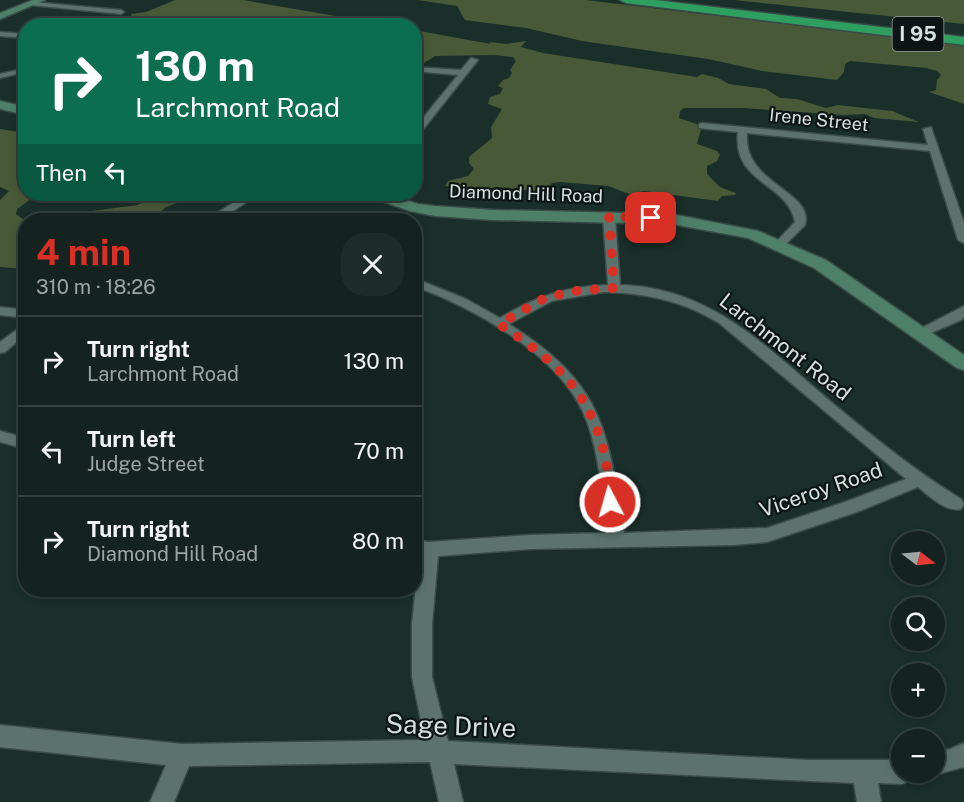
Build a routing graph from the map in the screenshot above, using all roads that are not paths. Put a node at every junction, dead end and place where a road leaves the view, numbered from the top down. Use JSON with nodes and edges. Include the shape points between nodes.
{"nodes":[{"id":1,"x":626,"y":0,"type":"edge"},
{"id":2,"x":695,"y":0,"type":"edge"},
{"id":3,"x":704,"y":0,"type":"edge"},
{"id":4,"x":37,"y":2,"type":"edge"},
{"id":5,"x":121,"y":12,"type":"dead end"},
{"id":6,"x":0,"y":16,"type":"edge"},
{"id":7,"x":874,"y":23,"type":"junction"},
{"id":8,"x":964,"y":33,"type":"edge"},
{"id":9,"x":0,"y":34,"type":"edge"},
{"id":10,"x":18,"y":35,"type":"edge"},
{"id":11,"x":964,"y":41,"type":"edge"},
{"id":12,"x":964,"y":46,"type":"edge"},
{"id":13,"x":474,"y":60,"type":"dead end"},
{"id":14,"x":422,"y":70,"type":"edge"},
{"id":15,"x":18,"y":72,"type":"edge"},
{"id":16,"x":463,"y":73,"type":"junction"},
{"id":17,"x":0,"y":75,"type":"edge"},
{"id":18,"x":0,"y":105,"type":"edge"},
{"id":19,"x":18,"y":109,"type":"edge"},
{"id":20,"x":422,"y":125,"type":"edge"},
{"id":21,"x":702,"y":126,"type":"dead end"},
{"id":22,"x":743,"y":129,"type":"junction"},
{"id":23,"x":928,"y":129,"type":"dead end"},
{"id":24,"x":933,"y":148,"type":"junction"},
{"id":25,"x":243,"y":201,"type":"edge"},
{"id":26,"x":395,"y":201,"type":"edge"},
{"id":27,"x":223,"y":213,"type":"edge"},
{"id":28,"x":609,"y":216,"type":"junction"},
{"id":29,"x":964,"y":240,"type":"edge"},
{"id":30,"x":780,"y":244,"type":"junction"},
{"id":31,"x":422,"y":285,"type":"edge"},
{"id":32,"x":614,"y":288,"type":"junction"},
{"id":33,"x":964,"y":310,"type":"edge"},
{"id":34,"x":0,"y":311,"type":"edge"},
{"id":35,"x":18,"y":313,"type":"edge"},
{"id":36,"x":499,"y":324,"type":"junction"},
{"id":37,"x":919,"y":333,"type":"junction"},
{"id":38,"x":18,"y":334,"type":"edge"},
{"id":39,"x":0,"y":349,"type":"edge"},
{"id":40,"x":964,"y":364,"type":"edge"},
{"id":41,"x":0,"y":436,"type":"edge"},
{"id":42,"x":18,"y":442,"type":"edge"},
{"id":43,"x":917,"y":481,"type":"junction"},
{"id":44,"x":955,"y":504,"type":"dead end"},
{"id":45,"x":616,"y":539,"type":"junction"},
{"id":46,"x":422,"y":548,"type":"edge"},
{"id":47,"x":0,"y":736,"type":"edge"},
{"id":48,"x":439,"y":753,"type":"junction"},
{"id":49,"x":964,"y":754,"type":"edge"},
{"id":50,"x":182,"y":755,"type":"junction"},
{"id":51,"x":945,"y":762,"type":"edge"},
{"id":52,"x":864,"y":771,"type":"junction"},
{"id":53,"x":891,"y":772,"type":"edge"},
{"id":54,"x":162,"y":802,"type":"edge"},
{"id":55,"x":451,"y":802,"type":"edge"},
{"id":56,"x":869,"y":802,"type":"edge"}],
"edges":[{"from":1,"to":7,"type":"highway","number":"I 95"},
{"from":2,"to":8,"type":"highway","number":"I 95"},
{"from":3,"to":7,"type":"highway"},
{"from":4,"to":5,"type":"street"},
{"from":4,"to":6,"type":"street"},
{"from":7,"to":11,"type":"highway","number":"I 95"},
{"from":7,"to":12,"type":"highway"},
{"from":9,"to":10,"type":"street"},
{"from":13,"to":16,"type":"street"},
{"from":14,"to":16,"type":"street"},
{"from":15,"to":17,"type":"street"},
{"from":16,"to":20,"type":"street"},
{"from":18,"to":19,"type":"street"},
{"from":21,"to":22,"type":"street","name":"Irene Street"},
{"from":22,"to":24,"type":"street","name":"Irene Street"},
{"from":22,"to":30,"type":"street","via":[[742,148],[752,171],[794,203],[801,214],[801,223]]},
{"from":23,"to":24,"type":"street"},
{"from":24,"to":29,"type":"street"},
{"from":25,"to":27,"type":"street"},
{"from":26,"to":28,"type":"street","name":"Diamond Hill Road","via":[[435,211]]},
{"from":28,"to":30,"type":"street","name":"Diamond Hill Road","via":[[721,226]]},
{"from":28,"to":32,"type":"street"},
{"from":30,"to":37,"type":"street","name":"Diamond Hill Road","via":[[820,264]]},
{"from":31,"to":36,"type":"street","via":[[453,297]]},
{"from":32,"to":36,"type":"street","name":"Larchmont Road","via":[[545,298]]},
{"from":32,"to":43,"type":"street","name":"Larchmont Road","via":[[680,299],[718,318]]},
{"from":33,"to":37,"type":"street"},
{"from":34,"to":35,"type":"street"},
{"from":36,"to":45,"type":"street","via":[[535,348],[571,382],[591,411],[604,454]]},
{"from":37,"to":40,"type":"street","name":"Diamond Hill Road"},
{"from":38,"to":39,"type":"street"},
{"from":41,"to":42,"type":"street"},
{"from":43,"to":44,"type":"street","name":"Larchmont Road"},
{"from":43,"to":45,"type":"street","name":"Viceroy Road","via":[[767,535]]},
{"from":45,"to":46,"type":"street","name":"Viceroy Road"},
{"from":46,"to":48,"type":"street","via":[[422,676]]},
{"from":47,"to":50,"type":"street","name":"Sage Drive"},
{"from":48,"to":50,"type":"street","name":"Sage Drive"},
{"from":48,"to":52,"type":"street","name":"Sage Drive"},
{"from":48,"to":55,"type":"street"},
{"from":49,"to":51,"type":"street"},
{"from":50,"to":54,"type":"street"},
{"from":52,"to":53,"type":"street","name":"Sage Drive"},
{"from":52,"to":56,"type":"street"}]}
